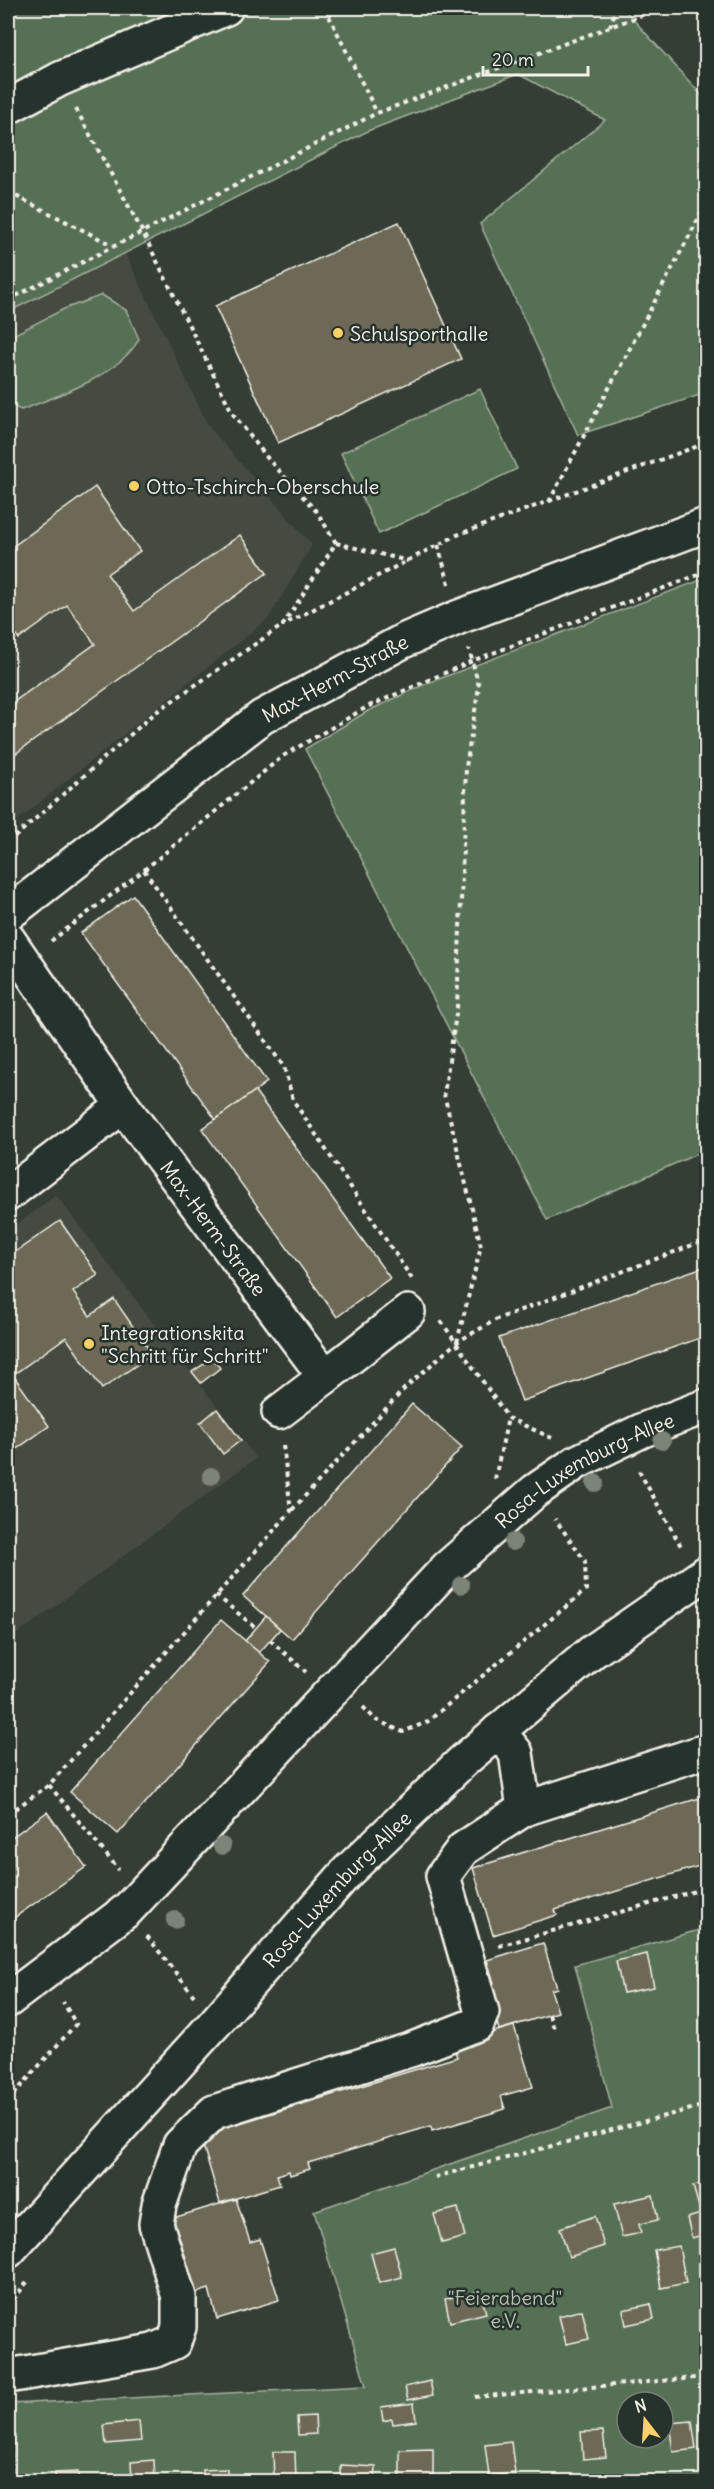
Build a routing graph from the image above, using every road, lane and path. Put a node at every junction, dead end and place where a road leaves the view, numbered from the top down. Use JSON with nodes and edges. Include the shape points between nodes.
{"nodes":[{"id":1,"x":226,"y":8,"type":"edge"},
{"id":2,"x":325,"y":8,"type":"edge"},
{"id":3,"x":616,"y":8,"type":"edge"},
{"id":4,"x":661,"y":8,"type":"edge"},
{"id":5,"x":609,"y":28,"type":"junction"},
{"id":6,"x":60,"y":79,"type":"junction"},
{"id":7,"x":8,"y":107,"type":"edge"},
{"id":8,"x":377,"y":113,"type":"junction"},
{"id":9,"x":8,"y":192,"type":"edge"},
{"id":10,"x":706,"y":204,"type":"edge"},
{"id":11,"x":142,"y":231,"type":"junction"},
{"id":12,"x":114,"y":246,"type":"junction"},
{"id":13,"x":8,"y":300,"type":"edge"},
{"id":14,"x":706,"y":443,"type":"edge"},
{"id":15,"x":549,"y":502,"type":"junction"},
{"id":16,"x":706,"y":525,"type":"edge"},
{"id":17,"x":336,"y":543,"type":"junction"},
{"id":18,"x":408,"y":561,"type":"junction"},
{"id":19,"x":706,"y":572,"type":"edge"},
{"id":20,"x":283,"y":625,"type":"junction"},
{"id":21,"x":472,"y":660,"type":"junction"},
{"id":22,"x":8,"y":843,"type":"edge"},
{"id":23,"x":144,"y":870,"type":"junction"},
{"id":24,"x":8,"y":914,"type":"edge"},
{"id":25,"x":16,"y":950,"type":"edge"},
{"id":26,"x":123,"y":1106,"type":"junction"},
{"id":27,"x":56,"y":1157,"type":"junction"},
{"id":28,"x":8,"y":1164,"type":"edge"},
{"id":29,"x":8,"y":1194,"type":"edge"},
{"id":30,"x":706,"y":1240,"type":"edge"},
{"id":31,"x":417,"y":1305,"type":"junction"},
{"id":32,"x":457,"y":1342,"type":"junction"},
{"id":33,"x":325,"y":1377,"type":"junction"},
{"id":34,"x":706,"y":1407,"type":"edge"},
{"id":35,"x":279,"y":1412,"type":"joint"},
{"id":36,"x":508,"y":1418,"type":"junction"},
{"id":37,"x":622,"y":1441,"type":"junction"},
{"id":38,"x":561,"y":1443,"type":"dead end"},
{"id":39,"x":492,"y":1488,"type":"dead end"},
{"id":40,"x":536,"y":1491,"type":"junction"},
{"id":41,"x":291,"y":1511,"type":"junction"},
{"id":42,"x":702,"y":1576,"type":"edge"},
{"id":43,"x":216,"y":1595,"type":"junction"},
{"id":44,"x":256,"y":1628,"type":"dead end"},
{"id":45,"x":270,"y":1640,"type":"dead end"},
{"id":46,"x":339,"y":1683,"type":"junction"},
{"id":47,"x":498,"y":1731,"type":"junction"},
{"id":48,"x":706,"y":1751,"type":"edge"},
{"id":49,"x":524,"y":1809,"type":"junction"},
{"id":50,"x":8,"y":1814,"type":"edge"},
{"id":51,"x":706,"y":1888,"type":"edge"},
{"id":52,"x":468,"y":1956,"type":"junction"},
{"id":53,"x":8,"y":2000,"type":"edge"},
{"id":54,"x":549,"y":2015,"type":"dead end"},
{"id":55,"x":76,"y":2024,"type":"dead end"},
{"id":56,"x":555,"y":2031,"type":"dead end"},
{"id":57,"x":8,"y":2101,"type":"edge"},
{"id":58,"x":706,"y":2105,"type":"edge"},
{"id":59,"x":435,"y":2177,"type":"dead end"},
{"id":60,"x":8,"y":2251,"type":"edge"},
{"id":61,"x":32,"y":2276,"type":"dead end"},
{"id":62,"x":8,"y":2307,"type":"edge"},
{"id":63,"x":8,"y":2376,"type":"edge"},
{"id":64,"x":706,"y":2378,"type":"edge"},
{"id":65,"x":475,"y":2397,"type":"dead end"},
{"id":66,"x":8,"y":2463,"type":"edge"},
{"id":67,"x":9,"y":2481,"type":"edge"}],
"edges":[{"from":1,"to":6,"type":"street"},
{"from":2,"to":8,"type":"path"},
{"from":3,"to":5,"type":"path"},
{"from":4,"to":5,"type":"path"},
{"from":5,"to":8,"type":"path"},
{"from":6,"to":7,"type":"street"},
{"from":6,"to":11,"type":"path"},
{"from":8,"to":11,"type":"path"},
{"from":9,"to":12,"type":"path"},
{"from":10,"to":15,"type":"path"},
{"from":11,"to":12,"type":"path"},
{"from":11,"to":17,"type":"path","via":[[233,414],[317,512]]},
{"from":12,"to":13,"type":"path"},
{"from":14,"to":15,"type":"path"},
{"from":15,"to":18,"type":"path","via":[[457,536]]},
{"from":16,"to":24,"type":"street","name":"Max-Herm-Straße","via":[[403,641],[262,717]]},
{"from":17,"to":18,"type":"path"},
{"from":17,"to":20,"type":"path"},
{"from":18,"to":20,"type":"path"},
{"from":19,"to":21,"type":"path"},
{"from":20,"to":22,"type":"path","via":[[156,712]]},
{"from":21,"to":23,"type":"path","via":[[367,707],[283,756]]},
{"from":21,"to":32,"type":"path","via":[[479,686],[466,767],[457,1008],[444,1094],[481,1246]]},
{"from":23,"to":25,"type":"path"},
{"from":23,"to":31,"type":"path","via":[[285,1067],[293,1100]]},
{"from":25,"to":26,"type":"street","name":"Max-Herm-Straße"},
{"from":26,"to":27,"type":"street"},
{"from":26,"to":33,"type":"street","name":"Max-Herm-Straße"},
{"from":27,"to":28,"type":"street"},
{"from":27,"to":29,"type":"street"},
{"from":30,"to":32,"type":"path","via":[[497,1319]]},
{"from":31,"to":32,"type":"path"},
{"from":31,"to":33,"type":"street"},
{"from":32,"to":36,"type":"path"},
{"from":32,"to":41,"type":"path","via":[[407,1386]]},
{"from":33,"to":35,"type":"street"},
{"from":34,"to":37,"type":"street","name":"Rosa-Luxemburg-Allee"},
{"from":35,"to":41,"type":"path"},
{"from":36,"to":38,"type":"path"},
{"from":36,"to":39,"type":"path"},
{"from":37,"to":40,"type":"street","name":"Rosa-Luxemburg-Allee","via":[[577,1462]]},
{"from":37,"to":42,"type":"path"},
{"from":40,"to":46,"type":"street","name":"Rosa-Luxemburg-Allee","via":[[447,1568]]},
{"from":40,"to":46,"type":"path","via":[[585,1561],[586,1590],[427,1722],[404,1732],[376,1720]]},
{"from":41,"to":43,"type":"path"},
{"from":42,"to":47,"type":"street","name":"Rosa-Luxemburg-Allee","via":[[592,1652]]},
{"from":43,"to":44,"type":"path"},
{"from":43,"to":50,"type":"path","via":[[49,1785]]},
{"from":45,"to":46,"type":"path","via":[[315,1680]]},
{"from":46,"to":53,"type":"street","name":"Rosa-Luxemburg-Allee","via":[[127,1910]]},
{"from":47,"to":49,"type":"street","via":[[516,1753]]},
{"from":47,"to":60,"type":"street","name":"Rosa-Luxemburg-Allee","via":[[348,1871]]},
{"from":48,"to":49,"type":"street"},
{"from":49,"to":52,"type":"street","via":[[463,1849],[443,1876]]},
{"from":51,"to":52,"type":"path"},
{"from":52,"to":63,"type":"street","via":[[482,2012],[477,2024],[413,2049],[214,2112],[180,2145],[156,2224],[179,2297],[179,2327],[174,2342],[153,2351]]},
{"from":54,"to":56,"type":"path"},
{"from":55,"to":57,"type":"path"},
{"from":58,"to":59,"type":"path"},
{"from":61,"to":62,"type":"path"},
{"from":64,"to":65,"type":"path"},
{"from":66,"to":67,"type":"path"}]}
